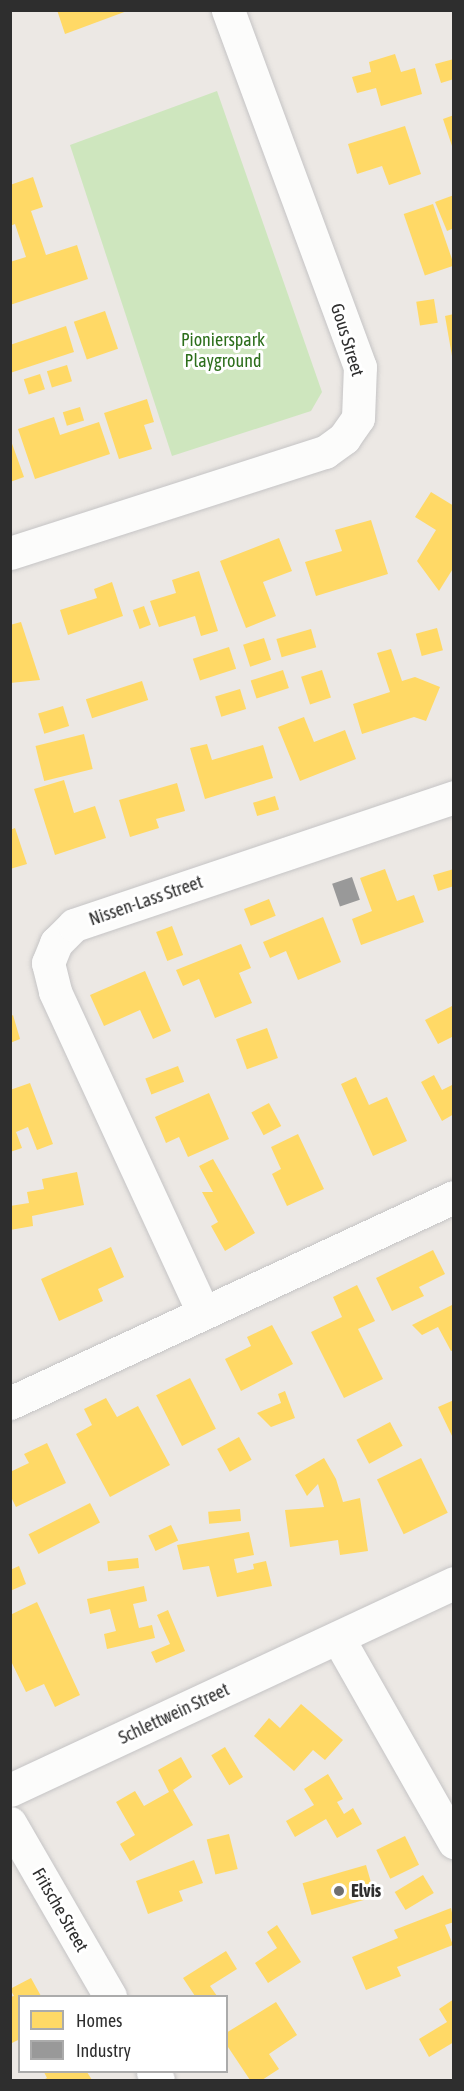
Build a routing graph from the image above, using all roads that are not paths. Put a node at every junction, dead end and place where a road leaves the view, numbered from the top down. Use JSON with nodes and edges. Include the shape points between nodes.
{"nodes":[{"id":1,"x":228,"y":10,"type":"edge"},
{"id":2,"x":10,"y":553,"type":"edge"},
{"id":3,"x":453,"y":797,"type":"edge"},
{"id":4,"x":453,"y":1197,"type":"edge"},
{"id":5,"x":203,"y":1312,"type":"junction"},
{"id":6,"x":10,"y":1403,"type":"edge"},
{"id":7,"x":453,"y":1583,"type":"edge"},
{"id":8,"x":338,"y":1638,"type":"junction"},
{"id":9,"x":10,"y":1790,"type":"edge"},
{"id":10,"x":10,"y":1822,"type":"edge"},
{"id":11,"x":453,"y":1842,"type":"edge"},
{"id":12,"x":109,"y":1995,"type":"edge"}],
"edges":[{"from":1,"to":2,"type":"street","name":"Gous Street","via":[[360,367],[358,418],[344,438],[325,452]]},
{"from":3,"to":5,"type":"street","name":"Nissen-Lass Street","via":[[74,925],[56,943],[48,963],[55,991]]},
{"from":4,"to":5,"type":"street"},
{"from":5,"to":6,"type":"street"},
{"from":7,"to":8,"type":"street","name":"Schlettwein Street"},
{"from":8,"to":9,"type":"street","name":"Schlettwein Street"},
{"from":8,"to":11,"type":"street"},
{"from":10,"to":12,"type":"street","name":"Fritsche Street"}]}
